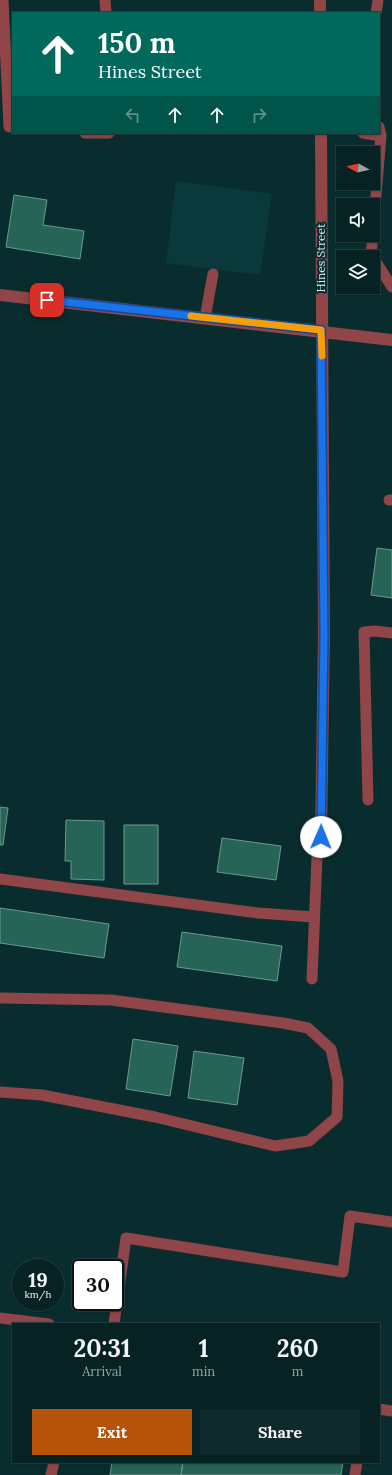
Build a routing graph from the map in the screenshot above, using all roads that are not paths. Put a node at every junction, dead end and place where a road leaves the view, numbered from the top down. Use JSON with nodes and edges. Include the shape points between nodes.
{"nodes":[{"id":1,"x":3,"y":0,"type":"edge"},
{"id":2,"x":105,"y":0,"type":"edge"},
{"id":3,"x":320,"y":0,"type":"edge"},
{"id":4,"x":378,"y":0,"type":"edge"},
{"id":5,"x":106,"y":12,"type":"edge"},
{"id":6,"x":320,"y":12,"type":"edge"},
{"id":7,"x":376,"y":12,"type":"edge"},
{"id":8,"x":7,"y":125,"type":"edge"},
{"id":9,"x":321,"y":134,"type":"edge"},
{"id":10,"x":380,"y":134,"type":"edge"},
{"id":11,"x":375,"y":198,"type":"edge"},
{"id":12,"x":372,"y":242,"type":"edge"},
{"id":13,"x":213,"y":274,"type":"dead end"},
{"id":14,"x":392,"y":287,"type":"edge"},
{"id":15,"x":0,"y":295,"type":"edge"},
{"id":16,"x":206,"y":318,"type":"junction"},
{"id":17,"x":321,"y":330,"type":"junction"},
{"id":18,"x":392,"y":340,"type":"edge"},
{"id":19,"x":392,"y":633,"type":"edge"},
{"id":20,"x":368,"y":800,"type":"dead end"},
{"id":21,"x":321,"y":837,"type":"dead end"},
{"id":22,"x":317,"y":857,"type":"dead end"},
{"id":23,"x":0,"y":879,"type":"edge"},
{"id":24,"x":314,"y":917,"type":"junction"},
{"id":25,"x":312,"y":979,"type":"dead end"},
{"id":26,"x":0,"y":998,"type":"edge"},
{"id":27,"x":0,"y":1092,"type":"edge"},
{"id":28,"x":392,"y":1222,"type":"edge"},
{"id":29,"x":0,"y":1318,"type":"edge"},
{"id":30,"x":41,"y":1323,"type":"edge"},
{"id":31,"x":114,"y":1323,"type":"edge"},
{"id":32,"x":380,"y":1409,"type":"edge"},
{"id":33,"x":392,"y":1411,"type":"edge"},
{"id":34,"x":54,"y":1463,"type":"edge"},
{"id":35,"x":357,"y":1463,"type":"edge"},
{"id":36,"x":51,"y":1475,"type":"edge"},
{"id":37,"x":355,"y":1475,"type":"edge"}],
"edges":[{"from":1,"to":8,"type":"lane"},
{"from":2,"to":5,"type":"lane"},
{"from":3,"to":6,"type":"street"},
{"from":4,"to":7,"type":"lane"},
{"from":9,"to":17,"type":"street","name":"Hines Street"},
{"from":10,"to":11,"type":"lane"},
{"from":12,"to":14,"type":"lane","via":[[371,254]]},
{"from":13,"to":16,"type":"lane"},
{"from":15,"to":16,"type":"street"},
{"from":16,"to":17,"type":"street"},
{"from":17,"to":18,"type":"street"},
{"from":17,"to":21,"type":"street","name":"Hines Street","via":[[324,635]]},
{"from":19,"to":20,"type":"lane","via":[[364,632]]},
{"from":22,"to":24,"type":"lane"},
{"from":23,"to":24,"type":"lane","via":[[258,913]]},
{"from":24,"to":25,"type":"lane"},
{"from":26,"to":27,"type":"lane","via":[[111,1000],[308,1028],[331,1049],[338,1082],[337,1117],[309,1141],[275,1146],[154,1117],[42,1096]]},
{"from":28,"to":31,"type":"lane","via":[[350,1216],[343,1272],[126,1238]]},
{"from":29,"to":30,"type":"lane"},
{"from":32,"to":33,"type":"lane"},
{"from":34,"to":36,"type":"lane"},
{"from":35,"to":37,"type":"lane"}]}
